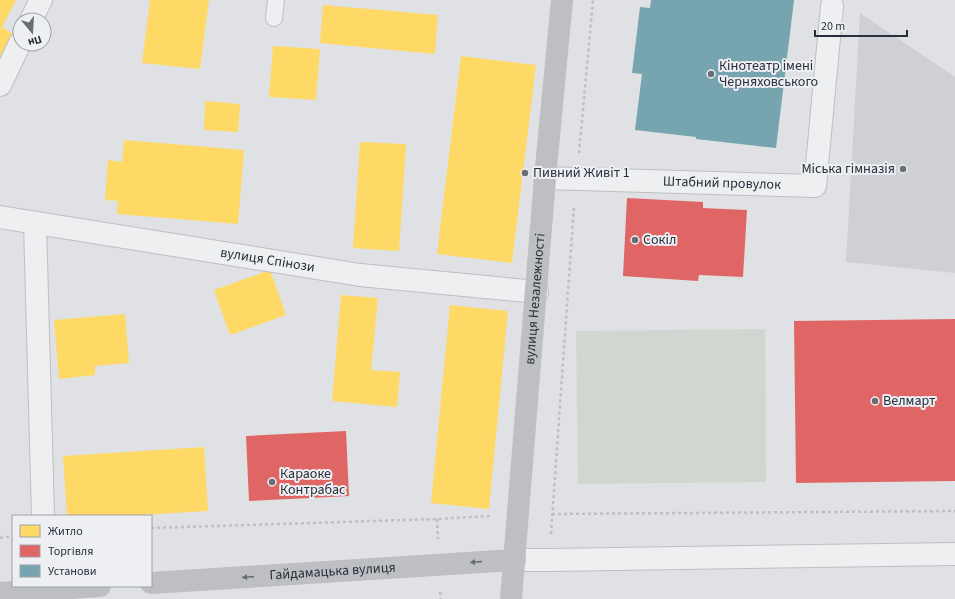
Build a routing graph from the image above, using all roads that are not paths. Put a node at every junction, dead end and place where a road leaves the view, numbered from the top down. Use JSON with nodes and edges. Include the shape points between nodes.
{"nodes":[{"id":1,"x":41,"y":0,"type":"edge"},
{"id":2,"x":276,"y":0,"type":"edge"},
{"id":3,"x":562,"y":0,"type":"edge"},
{"id":4,"x":832,"y":6,"type":"dead end"},
{"id":5,"x":35,"y":12,"type":"edge"},
{"id":6,"x":274,"y":18,"type":"dead end"},
{"id":7,"x":16,"y":52,"type":"edge"},
{"id":8,"x":0,"y":85,"type":"edge"},
{"id":9,"x":545,"y":178,"type":"junction"},
{"id":10,"x":0,"y":217,"type":"edge"},
{"id":11,"x":35,"y":222,"type":"junction"},
{"id":12,"x":537,"y":292,"type":"junction"},
{"id":13,"x":42,"y":515,"type":"edge"},
{"id":14,"x":955,"y":554,"type":"edge"},
{"id":15,"x":515,"y":560,"type":"junction"},
{"id":16,"x":152,"y":583,"type":"edge"},
{"id":17,"x":71,"y":587,"type":"edge"},
{"id":18,"x":42,"y":588,"type":"edge"},
{"id":19,"x":0,"y":593,"type":"edge"},
{"id":20,"x":511,"y":599,"type":"edge"}],
"edges":[{"from":1,"to":5,"type":"street"},
{"from":2,"to":6,"type":"lane"},
{"from":3,"to":9,"type":"main road","name":"вулиця Незалежності"},
{"from":4,"to":9,"type":"street","name":"Штабний провулок","via":[[815,186]]},
{"from":7,"to":8,"type":"street"},
{"from":9,"to":12,"type":"main road","name":"вулиця Незалежності"},
{"from":10,"to":11,"type":"street","name":"вулиця Спінози"},
{"from":11,"to":12,"type":"street","name":"вулиця Спінози","via":[[360,275]]},
{"from":11,"to":13,"type":"street"},
{"from":12,"to":15,"type":"main road","name":"вулиця Незалежності"},
{"from":14,"to":15,"type":"street"},
{"from":15,"to":16,"type":"main road","name":"Гайдамацька вулиця","one_way":true},
{"from":15,"to":20,"type":"main road","name":"вулиця Незалежності"},
{"from":17,"to":18,"type":"main road"},
{"from":18,"to":19,"type":"main road"}]}
